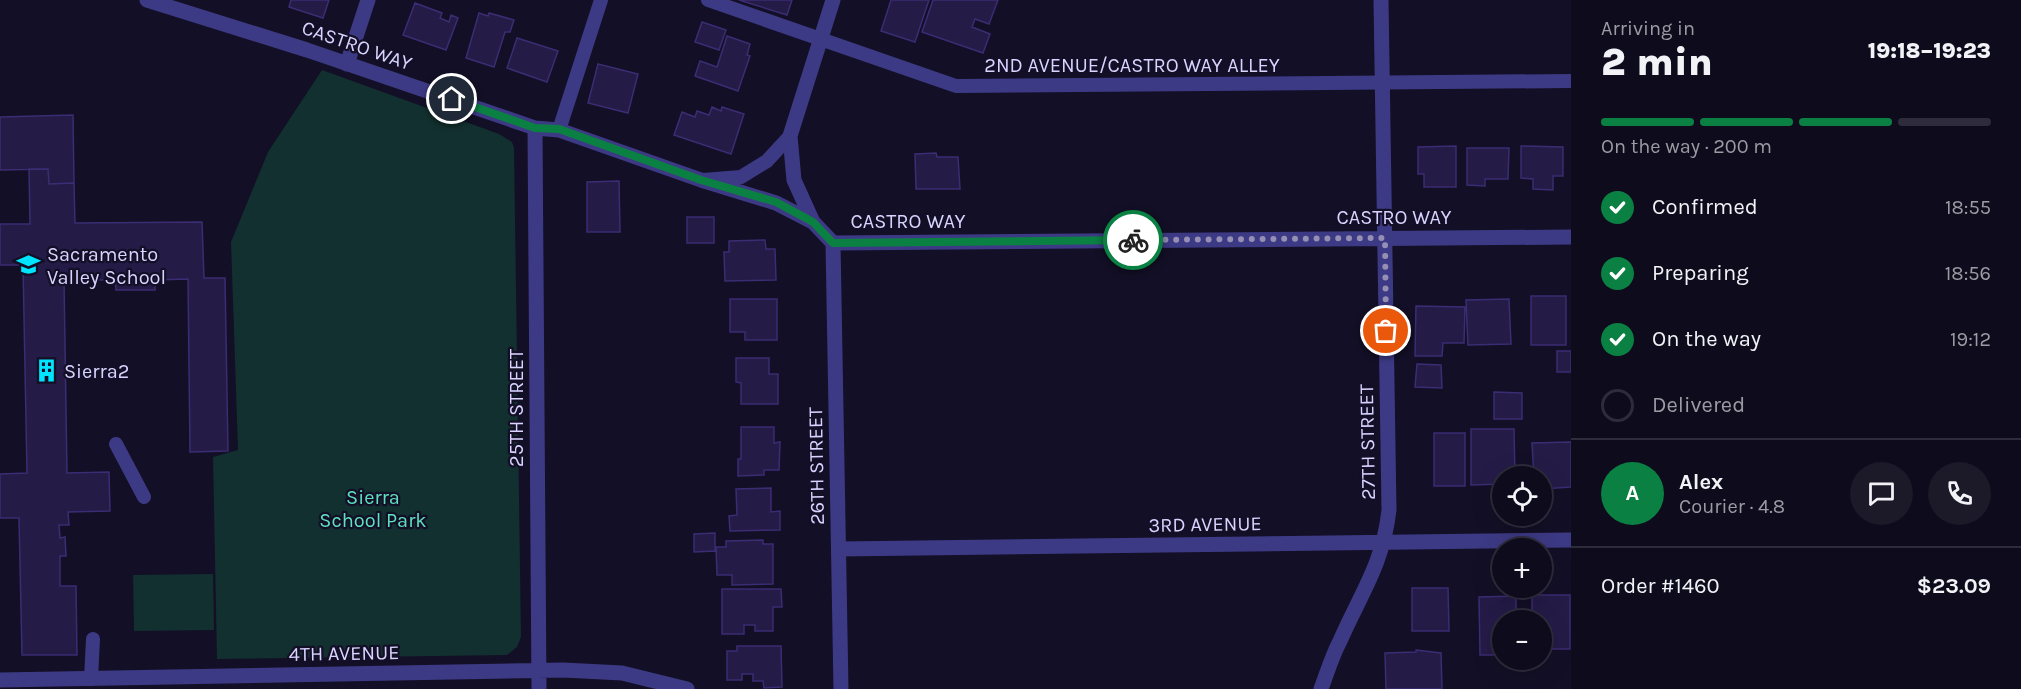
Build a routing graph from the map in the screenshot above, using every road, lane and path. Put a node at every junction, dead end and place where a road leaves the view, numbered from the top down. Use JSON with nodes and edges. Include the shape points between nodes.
{"nodes":[{"id":1,"x":147,"y":0,"type":"edge"},
{"id":2,"x":368,"y":0,"type":"edge"},
{"id":3,"x":601,"y":0,"type":"edge"},
{"id":4,"x":708,"y":0,"type":"edge"},
{"id":5,"x":833,"y":0,"type":"edge"},
{"id":6,"x":1381,"y":0,"type":"edge"},
{"id":7,"x":819,"y":39,"type":"junction"},
{"id":8,"x":347,"y":64,"type":"junction"},
{"id":9,"x":1571,"y":81,"type":"edge"},
{"id":10,"x":1383,"y":82,"type":"junction"},
{"id":11,"x":535,"y":128,"type":"junction"},
{"id":12,"x":559,"y":129,"type":"junction"},
{"id":13,"x":790,"y":136,"type":"junction"},
{"id":14,"x":701,"y":180,"type":"junction"},
{"id":15,"x":813,"y":222,"type":"junction"},
{"id":16,"x":1571,"y":237,"type":"edge"},
{"id":17,"x":1385,"y":238,"type":"junction"},
{"id":18,"x":833,"y":243,"type":"junction"},
{"id":19,"x":116,"y":444,"type":"dead end"},
{"id":20,"x":144,"y":497,"type":"dead end"},
{"id":21,"x":1571,"y":540,"type":"edge"},
{"id":22,"x":1384,"y":543,"type":"junction"},
{"id":23,"x":839,"y":549,"type":"junction"},
{"id":24,"x":93,"y":639,"type":"dead end"},
{"id":25,"x":539,"y":671,"type":"junction"},
{"id":26,"x":91,"y":679,"type":"junction"},
{"id":27,"x":0,"y":680,"type":"edge"},
{"id":28,"x":236,"y":683,"type":"edge"},
{"id":29,"x":539,"y":689,"type":"edge"},
{"id":30,"x":687,"y":689,"type":"edge"},
{"id":31,"x":841,"y":689,"type":"edge"},
{"id":32,"x":1321,"y":689,"type":"edge"}],
"edges":[{"from":1,"to":8,"type":"street","name":"CASTRO WAY"},
{"from":2,"to":8,"type":"street"},
{"from":3,"to":12,"type":"lane"},
{"from":4,"to":7,"type":"lane","name":"2ND AVENUE/CASTRO WAY ALLEY"},
{"from":5,"to":7,"type":"street"},
{"from":6,"to":10,"type":"street","name":"27TH STREET"},
{"from":7,"to":10,"type":"lane","name":"2ND AVENUE/CASTRO WAY ALLEY","via":[[956,86]]},
{"from":7,"to":13,"type":"street"},
{"from":8,"to":11,"type":"street","name":"CASTRO WAY"},
{"from":9,"to":10,"type":"lane","name":"2ND AVENUE/CASTRO WAY ALLEY"},
{"from":10,"to":17,"type":"street","name":"27TH STREET"},
{"from":11,"to":12,"type":"street","name":"CASTRO WAY"},
{"from":11,"to":25,"type":"street","name":"25TH STREET"},
{"from":12,"to":14,"type":"street","name":"CASTRO WAY"},
{"from":13,"to":14,"type":"lane","via":[[767,161],[741,177]]},
{"from":13,"to":15,"type":"street","via":[[794,180]]},
{"from":14,"to":15,"type":"street","name":"CASTRO WAY","via":[[776,202]]},
{"from":15,"to":18,"type":"street","name":"CASTRO WAY"},
{"from":16,"to":17,"type":"street","name":"CASTRO WAY"},
{"from":17,"to":18,"type":"street","name":"CASTRO WAY"},
{"from":17,"to":22,"type":"street","name":"27TH STREET","via":[[1389,510]]},
{"from":18,"to":23,"type":"street","name":"26TH STREET"},
{"from":19,"to":20,"type":"lane"},
{"from":21,"to":22,"type":"street","name":"3RD AVENUE"},
{"from":22,"to":23,"type":"street","name":"3RD AVENUE"},
{"from":22,"to":32,"type":"street","name":"27TH STREET"},
{"from":23,"to":31,"type":"street","name":"26TH STREET"},
{"from":24,"to":26,"type":"lane"},
{"from":25,"to":28,"type":"street","name":"4TH AVENUE"},
{"from":25,"to":29,"type":"street","name":"25TH STREET"},
{"from":25,"to":30,"type":"street","name":"4TH AVENUE","via":[[621,674]]},
{"from":26,"to":27,"type":"street","name":"4TH AVENUE"},
{"from":26,"to":28,"type":"street","name":"4TH AVENUE"}]}
